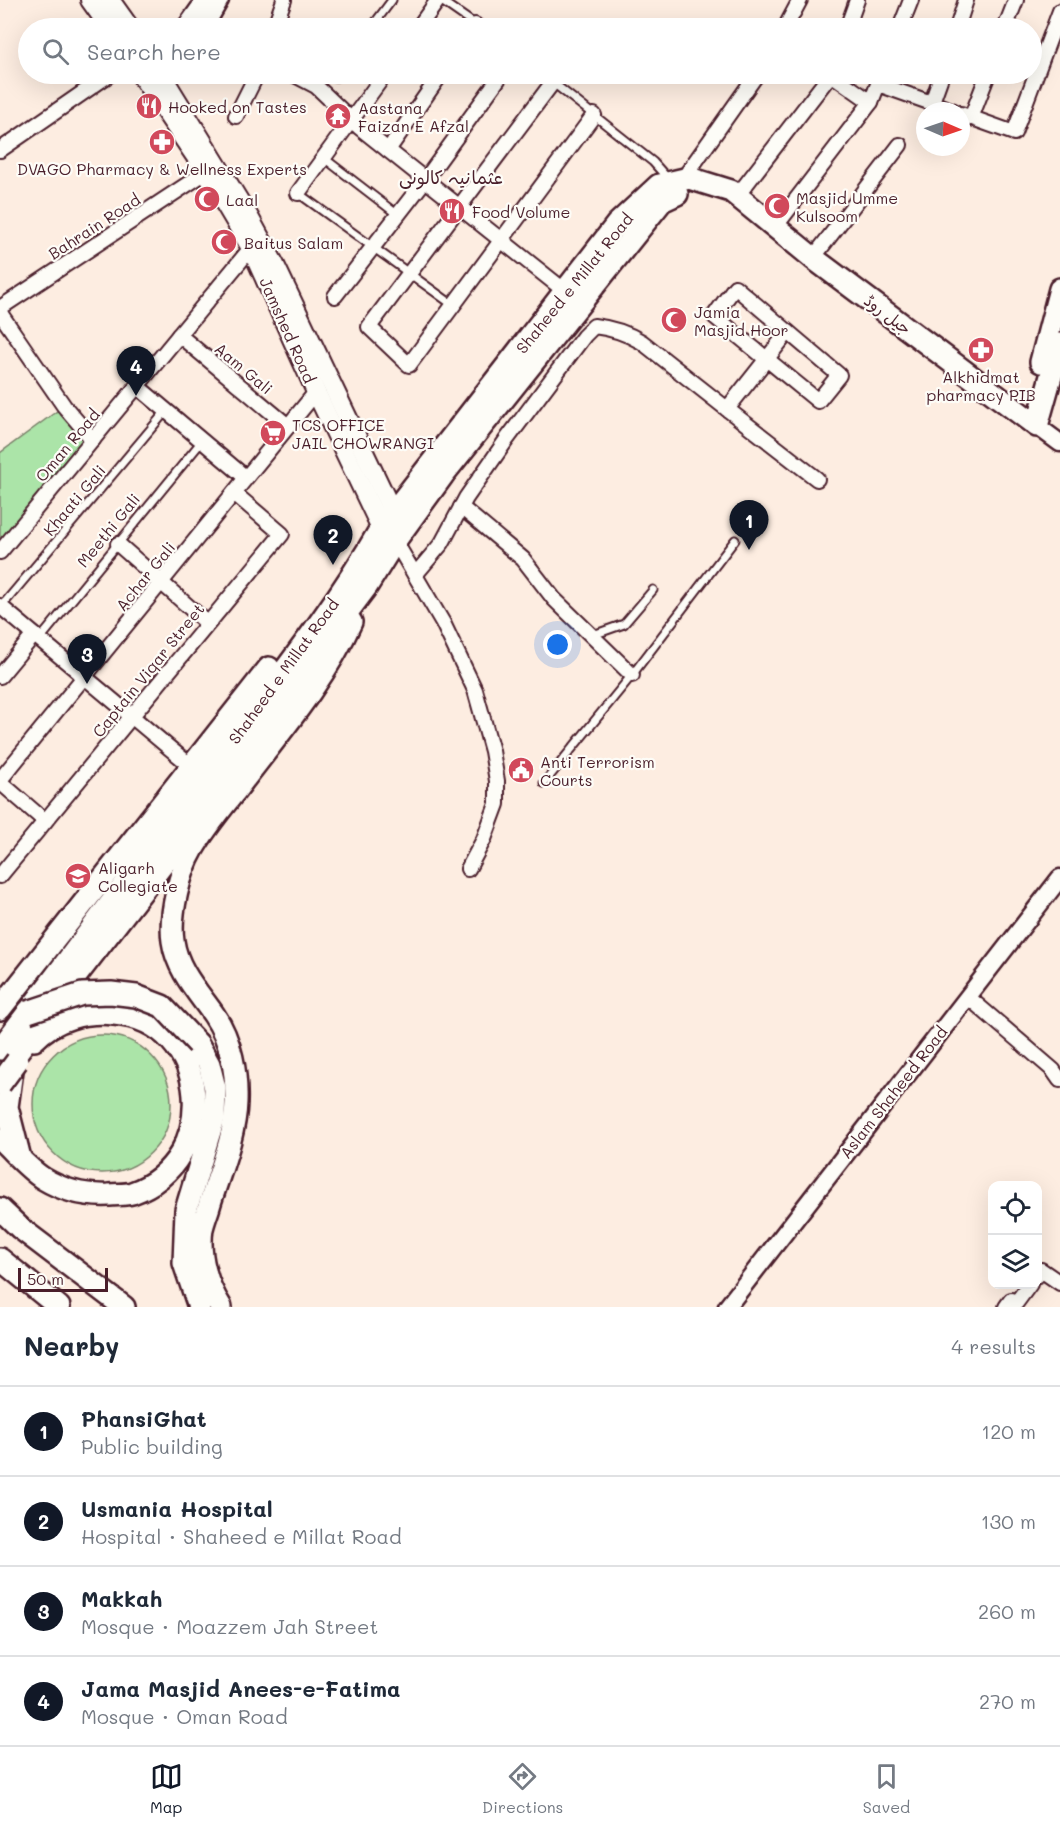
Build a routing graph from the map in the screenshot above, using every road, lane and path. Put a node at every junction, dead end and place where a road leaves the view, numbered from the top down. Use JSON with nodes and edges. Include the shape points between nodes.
{"nodes":[{"id":1,"x":90,"y":0,"type":"edge"},
{"id":2,"x":110,"y":0,"type":"edge"},
{"id":3,"x":205,"y":0,"type":"edge"},
{"id":4,"x":220,"y":0,"type":"edge"},
{"id":5,"x":284,"y":0,"type":"edge"},
{"id":6,"x":392,"y":0,"type":"edge"},
{"id":7,"x":439,"y":0,"type":"edge"},
{"id":8,"x":800,"y":0,"type":"edge"},
{"id":9,"x":857,"y":0,"type":"edge"},
{"id":10,"x":911,"y":0,"type":"edge"},
{"id":11,"x":966,"y":0,"type":"edge"},
{"id":12,"x":1016,"y":0,"type":"edge"},
{"id":13,"x":1060,"y":11,"type":"edge"},
{"id":14,"x":103,"y":18,"type":"edge"},
{"id":15,"x":123,"y":18,"type":"edge"},
{"id":16,"x":192,"y":18,"type":"edge"},
{"id":17,"x":210,"y":18,"type":"edge"},
{"id":18,"x":278,"y":18,"type":"edge"},
{"id":19,"x":378,"y":18,"type":"edge"},
{"id":20,"x":426,"y":18,"type":"edge"},
{"id":21,"x":464,"y":18,"type":"edge"},
{"id":22,"x":790,"y":18,"type":"edge"},
{"id":23,"x":851,"y":18,"type":"edge"},
{"id":24,"x":904,"y":18,"type":"edge"},
{"id":25,"x":960,"y":18,"type":"edge"},
{"id":26,"x":1009,"y":18,"type":"edge"},
{"id":27,"x":1042,"y":59,"type":"edge"},
{"id":28,"x":96,"y":84,"type":"edge"},
{"id":29,"x":156,"y":84,"type":"edge"},
{"id":30,"x":157,"y":84,"type":"edge"},
{"id":31,"x":252,"y":84,"type":"edge"},
{"id":32,"x":312,"y":84,"type":"edge"},
{"id":33,"x":378,"y":84,"type":"edge"},
{"id":34,"x":434,"y":84,"type":"edge"},
{"id":35,"x":495,"y":84,"type":"edge"},
{"id":36,"x":543,"y":84,"type":"edge"},
{"id":37,"x":555,"y":84,"type":"edge"},
{"id":38,"x":750,"y":84,"type":"edge"},
{"id":39,"x":823,"y":84,"type":"edge"},
{"id":40,"x":845,"y":84,"type":"edge"},
{"id":41,"x":878,"y":84,"type":"edge"},
{"id":42,"x":891,"y":84,"type":"edge"},
{"id":43,"x":938,"y":84,"type":"edge"},
{"id":44,"x":983,"y":84,"type":"edge"},
{"id":45,"x":1032,"y":84,"type":"edge"},
{"id":46,"x":871,"y":102,"type":"junction"},
{"id":47,"x":932,"y":102,"type":"joint"},
{"id":48,"x":970,"y":108,"type":"edge"},
{"id":49,"x":594,"y":115,"type":"junction"},
{"id":50,"x":236,"y":116,"type":"dead end"},
{"id":51,"x":970,"y":117,"type":"edge"},
{"id":52,"x":352,"y":120,"type":"junction"},
{"id":53,"x":900,"y":145,"type":"dead end"},
{"id":54,"x":0,"y":150,"type":"edge"},
{"id":55,"x":388,"y":150,"type":"junction"},
{"id":56,"x":324,"y":158,"type":"junction"},
{"id":57,"x":206,"y":172,"type":"junction"},
{"id":58,"x":425,"y":180,"type":"junction"},
{"id":59,"x":677,"y":181,"type":"junction"},
{"id":60,"x":716,"y":186,"type":"junction"},
{"id":61,"x":298,"y":193,"type":"joint"},
{"id":62,"x":737,"y":196,"type":"junction"},
{"id":63,"x":460,"y":208,"type":"junction"},
{"id":64,"x":398,"y":215,"type":"junction"},
{"id":65,"x":774,"y":226,"type":"junction"},
{"id":66,"x":501,"y":241,"type":"junction"},
{"id":67,"x":251,"y":248,"type":"junction"},
{"id":68,"x":372,"y":248,"type":"junction"},
{"id":69,"x":813,"y":258,"type":"junction"},
{"id":70,"x":409,"y":275,"type":"junction"},
{"id":71,"x":1060,"y":289,"type":"edge"},
{"id":72,"x":335,"y":296,"type":"dead end"},
{"id":73,"x":573,"y":297,"type":"junction"},
{"id":74,"x":453,"y":305,"type":"junction"},
{"id":75,"x":0,"y":308,"type":"edge"},
{"id":76,"x":0,"y":313,"type":"edge"},
{"id":77,"x":788,"y":332,"type":"junction"},
{"id":78,"x":179,"y":335,"type":"junction"},
{"id":79,"x":1057,"y":335,"type":"edge"},
{"id":80,"x":765,"y":360,"type":"junction"},
{"id":81,"x":137,"y":386,"type":"junction"},
{"id":82,"x":316,"y":392,"type":"junction"},
{"id":83,"x":727,"y":409,"type":"junction"},
{"id":84,"x":166,"y":411,"type":"junction"},
{"id":85,"x":1031,"y":422,"type":"junction"},
{"id":86,"x":288,"y":426,"type":"junction"},
{"id":87,"x":93,"y":440,"type":"junction"},
{"id":88,"x":202,"y":441,"type":"junction"},
{"id":89,"x":1060,"y":443,"type":"edge"},
{"id":90,"x":245,"y":477,"type":"junction"},
{"id":91,"x":817,"y":479,"type":"dead end"},
{"id":92,"x":234,"y":493,"type":"junction"},
{"id":93,"x":461,"y":507,"type":"junction"},
{"id":94,"x":392,"y":529,"type":"junction"},
{"id":95,"x":735,"y":540,"type":"dead end"},
{"id":96,"x":118,"y":544,"type":"junction"},
{"id":97,"x":0,"y":552,"type":"edge"},
{"id":98,"x":415,"y":575,"type":"junction"},
{"id":99,"x":361,"y":579,"type":"junction"},
{"id":100,"x":162,"y":582,"type":"junction"},
{"id":101,"x":653,"y":590,"type":"dead end"},
{"id":102,"x":1,"y":606,"type":"edge"},
{"id":103,"x":207,"y":623,"type":"junction"},
{"id":104,"x":591,"y":636,"type":"junction"},
{"id":105,"x":37,"y":637,"type":"junction"},
{"id":106,"x":632,"y":675,"type":"junction"},
{"id":107,"x":0,"y":676,"type":"edge"},
{"id":108,"x":84,"y":677,"type":"junction"},
{"id":109,"x":131,"y":716,"type":"junction"},
{"id":110,"x":201,"y":767,"type":"junction"},
{"id":111,"x":0,"y":781,"type":"edge"},
{"id":112,"x":544,"y":783,"type":"dead end"},
{"id":113,"x":45,"y":820,"type":"junction"},
{"id":114,"x":468,"y":869,"type":"dead end"},
{"id":115,"x":0,"y":876,"type":"edge"},
{"id":116,"x":1060,"y":878,"type":"edge"},
{"id":117,"x":968,"y":997,"type":"junction"},
{"id":118,"x":5,"y":999,"type":"edge"},
{"id":119,"x":28,"y":1012,"type":"junction"},
{"id":120,"x":8,"y":1055,"type":"edge"},
{"id":121,"x":1060,"y":1080,"type":"edge"},
{"id":122,"x":0,"y":1083,"type":"edge"},
{"id":123,"x":0,"y":1139,"type":"edge"},
{"id":124,"x":20,"y":1158,"type":"junction"},
{"id":125,"x":0,"y":1209,"type":"edge"},
{"id":126,"x":0,"y":1259,"type":"edge"},
{"id":127,"x":1042,"y":1271,"type":"edge"},
{"id":128,"x":1060,"y":1283,"type":"edge"},
{"id":129,"x":1026,"y":1289,"type":"edge"},
{"id":130,"x":116,"y":1304,"type":"edge"},
{"id":131,"x":1014,"y":1306,"type":"edge"},
{"id":132,"x":59,"y":1307,"type":"edge"},
{"id":133,"x":199,"y":1307,"type":"edge"},
{"id":134,"x":221,"y":1307,"type":"edge"},
{"id":135,"x":727,"y":1307,"type":"edge"}],
"edges":[{"from":1,"to":14,"type":"main road"},
{"from":2,"to":15,"type":"main road"},
{"from":3,"to":16,"type":"street"},
{"from":4,"to":17,"type":"street"},
{"from":5,"to":18,"type":"street"},
{"from":6,"to":19,"type":"lane"},
{"from":7,"to":20,"type":"street"},
{"from":7,"to":21,"type":"lane"},
{"from":8,"to":22,"type":"street"},
{"from":9,"to":23,"type":"street"},
{"from":10,"to":24,"type":"street"},
{"from":11,"to":25,"type":"street"},
{"from":12,"to":26,"type":"street"},
{"from":13,"to":27,"type":"street"},
{"from":28,"to":54,"type":"street"},
{"from":29,"to":57,"type":"main road","name":"Jamshed Road"},
{"from":30,"to":94,"type":"main road","name":"Jamshed Road","via":[[249,217],[275,265]]},
{"from":31,"to":50,"type":"street"},
{"from":32,"to":52,"type":"street"},
{"from":33,"to":52,"type":"street"},
{"from":34,"to":55,"type":"street"},
{"from":35,"to":58,"type":"street"},
{"from":36,"to":63,"type":"street"},
{"from":37,"to":49,"type":"lane"},
{"from":38,"to":59,"type":"street"},
{"from":39,"to":62,"type":"street"},
{"from":40,"to":46,"type":"street"},
{"from":41,"to":46,"type":"street"},
{"from":42,"to":47,"type":"street"},
{"from":43,"to":47,"type":"street"},
{"from":44,"to":48,"type":"street"},
{"from":45,"to":51,"type":"street","via":[[1014,133]]},
{"from":46,"to":65,"type":"street"},
{"from":49,"to":59,"type":"lane"},
{"from":49,"to":66,"type":"street"},
{"from":52,"to":55,"type":"street"},
{"from":52,"to":56,"type":"street"},
{"from":53,"to":69,"type":"street"},
{"from":55,"to":58,"type":"street"},
{"from":56,"to":61,"type":"street"},
{"from":56,"to":64,"type":"lane"},
{"from":57,"to":67,"type":"main road","name":"Jamshed Road"},
{"from":57,"to":75,"type":"street","name":"Bahrain Road"},
{"from":58,"to":63,"type":"street"},
{"from":58,"to":64,"type":"street"},
{"from":59,"to":60,"type":"main road","via":[[689,178]]},
{"from":59,"to":73,"type":"main road","name":"Shaheed e Millat Road","via":[[659,185],[618,224]]},
{"from":60,"to":62,"type":"main road","name":"جیل روڈ"},
{"from":60,"to":73,"type":"main road","name":"Shaheed e Millat Road","via":[[672,195],[662,201]]},
{"from":61,"to":68,"type":"lane"},
{"from":62,"to":65,"type":"main road","name":"جیل روڈ"},
{"from":63,"to":66,"type":"street"},
{"from":63,"to":70,"type":"street"},
{"from":64,"to":68,"type":"street"},
{"from":65,"to":69,"type":"main road","name":"جیل روڈ"},
{"from":66,"to":73,"type":"street"},
{"from":66,"to":74,"type":"street"},
{"from":67,"to":78,"type":"street","name":"Oman Road"},
{"from":67,"to":82,"type":"main road","name":"Jamshed Road"},
{"from":68,"to":70,"type":"lane"},
{"from":68,"to":72,"type":"street"},
{"from":69,"to":85,"type":"main road","name":"جیل روڈ"},
{"from":70,"to":74,"type":"lane"},
{"from":70,"to":74,"type":"street","via":[[369,327],[409,365]]},
{"from":71,"to":79,"type":"main road"},
{"from":73,"to":94,"type":"main road","name":"Shaheed e Millat Road","via":[[443,475]]},
{"from":76,"to":87,"type":"street","via":[[64,406]]},
{"from":77,"to":80,"type":"street"},
{"from":77,"to":80,"type":"street","via":[[839,375],[818,401]]},
{"from":77,"to":80,"type":"street","via":[[735,287],[714,316]]},
{"from":78,"to":81,"type":"street","name":"Oman Road"},
{"from":78,"to":86,"type":"street","name":"Aam Gali"},
{"from":79,"to":85,"type":"main road"},
{"from":80,"to":83,"type":"street"},
{"from":81,"to":84,"type":"street"},
{"from":81,"to":87,"type":"street","name":"Oman Road"},
{"from":82,"to":86,"type":"street","name":"Achar Gali"},
{"from":82,"to":94,"type":"main road","name":"Jamshed Road"},
{"from":83,"to":91,"type":"street"},
{"from":83,"to":93,"type":"street","via":[[642,342],[628,334],[594,326],[507,439]]},
{"from":84,"to":88,"type":"street"},
{"from":84,"to":102,"type":"lane","name":"Khaati Gali"},
{"from":85,"to":89,"type":"street","name":"جیل روڈ"},
{"from":86,"to":90,"type":"street","name":"Achar Gali"},
{"from":87,"to":97,"type":"street","name":"Oman Road"},
{"from":88,"to":90,"type":"street"},
{"from":88,"to":96,"type":"lane","name":"Meethi Gali"},
{"from":90,"to":92,"type":"street","name":"Achar Gali"},
{"from":92,"to":100,"type":"street","name":"Achar Gali"},
{"from":92,"to":103,"type":"street","name":"Captain Viqar Street","via":[[282,534]]},
{"from":93,"to":98,"type":"street","via":[[442,543]]},
{"from":93,"to":104,"type":"street","via":[[523,559],[554,599]]},
{"from":94,"to":98,"type":"street"},
{"from":94,"to":99,"type":"main road","name":"Shaheed e Millat Road"},
{"from":95,"to":106,"type":"lane"},
{"from":96,"to":100,"type":"street"},
{"from":96,"to":105,"type":"lane","name":"Meethi Gali"},
{"from":98,"to":114,"type":"street","via":[[476,690],[492,752],[497,804]]},
{"from":99,"to":110,"type":"main road","via":[[339,575]]},
{"from":99,"to":124,"type":"main road","via":[[191,828],[14,1056],[7,1107]]},
{"from":99,"to":134,"type":"main road","via":[[338,651],[210,823],[192,850],[180,879],[173,940],[180,964],[227,1040],[235,1072],[236,1103],[229,1139],[202,1230],[203,1261]]},
{"from":100,"to":103,"type":"street"},
{"from":100,"to":108,"type":"street","name":"Achar Gali"},
{"from":101,"to":104,"type":"lane","via":[[624,624]]},
{"from":102,"to":105,"type":"street"},
{"from":103,"to":109,"type":"street","name":"Captain Viqar Street"},
{"from":104,"to":106,"type":"street"},
{"from":105,"to":107,"type":"street","name":"Meethi Gali"},
{"from":105,"to":108,"type":"street"},
{"from":106,"to":112,"type":"lane"},
{"from":108,"to":109,"type":"street"},
{"from":108,"to":111,"type":"street","name":"Achar Gali"},
{"from":109,"to":110,"type":"street"},
{"from":109,"to":113,"type":"street","name":"Captain Viqar Street"},
{"from":110,"to":118,"type":"main road"},
{"from":110,"to":119,"type":"main road","via":[[165,831]]},
{"from":111,"to":113,"type":"street"},
{"from":113,"to":115,"type":"street","name":"Captain Viqar Street"},
{"from":116,"to":117,"type":"street","name":"Aslam Shaheed Road"},
{"from":117,"to":121,"type":"street"},
{"from":117,"to":135,"type":"street","name":"Aslam Shaheed Road"},
{"from":119,"to":120,"type":"main road"},
{"from":119,"to":133,"type":"main road","bridge":true,"via":[[82,994],[136,996],[162,1006],[198,1044],[209,1064],[215,1088],[214,1118],[186,1210],[184,1263]]},
{"from":120,"to":122,"type":"main road","bridge":true},
{"from":120,"to":124,"type":"main road","via":[[45,1029],[88,1014],[125,1015],[146,1022],[172,1040],[192,1078],[195,1110],[189,1140],[158,1181],[130,1194],[75,1193],[43,1178]]},
{"from":123,"to":124,"type":"main road"},
{"from":125,"to":130,"type":"main road"},
{"from":126,"to":132,"type":"main road"},
{"from":127,"to":128,"type":"street"},
{"from":129,"to":131,"type":"street"}]}
